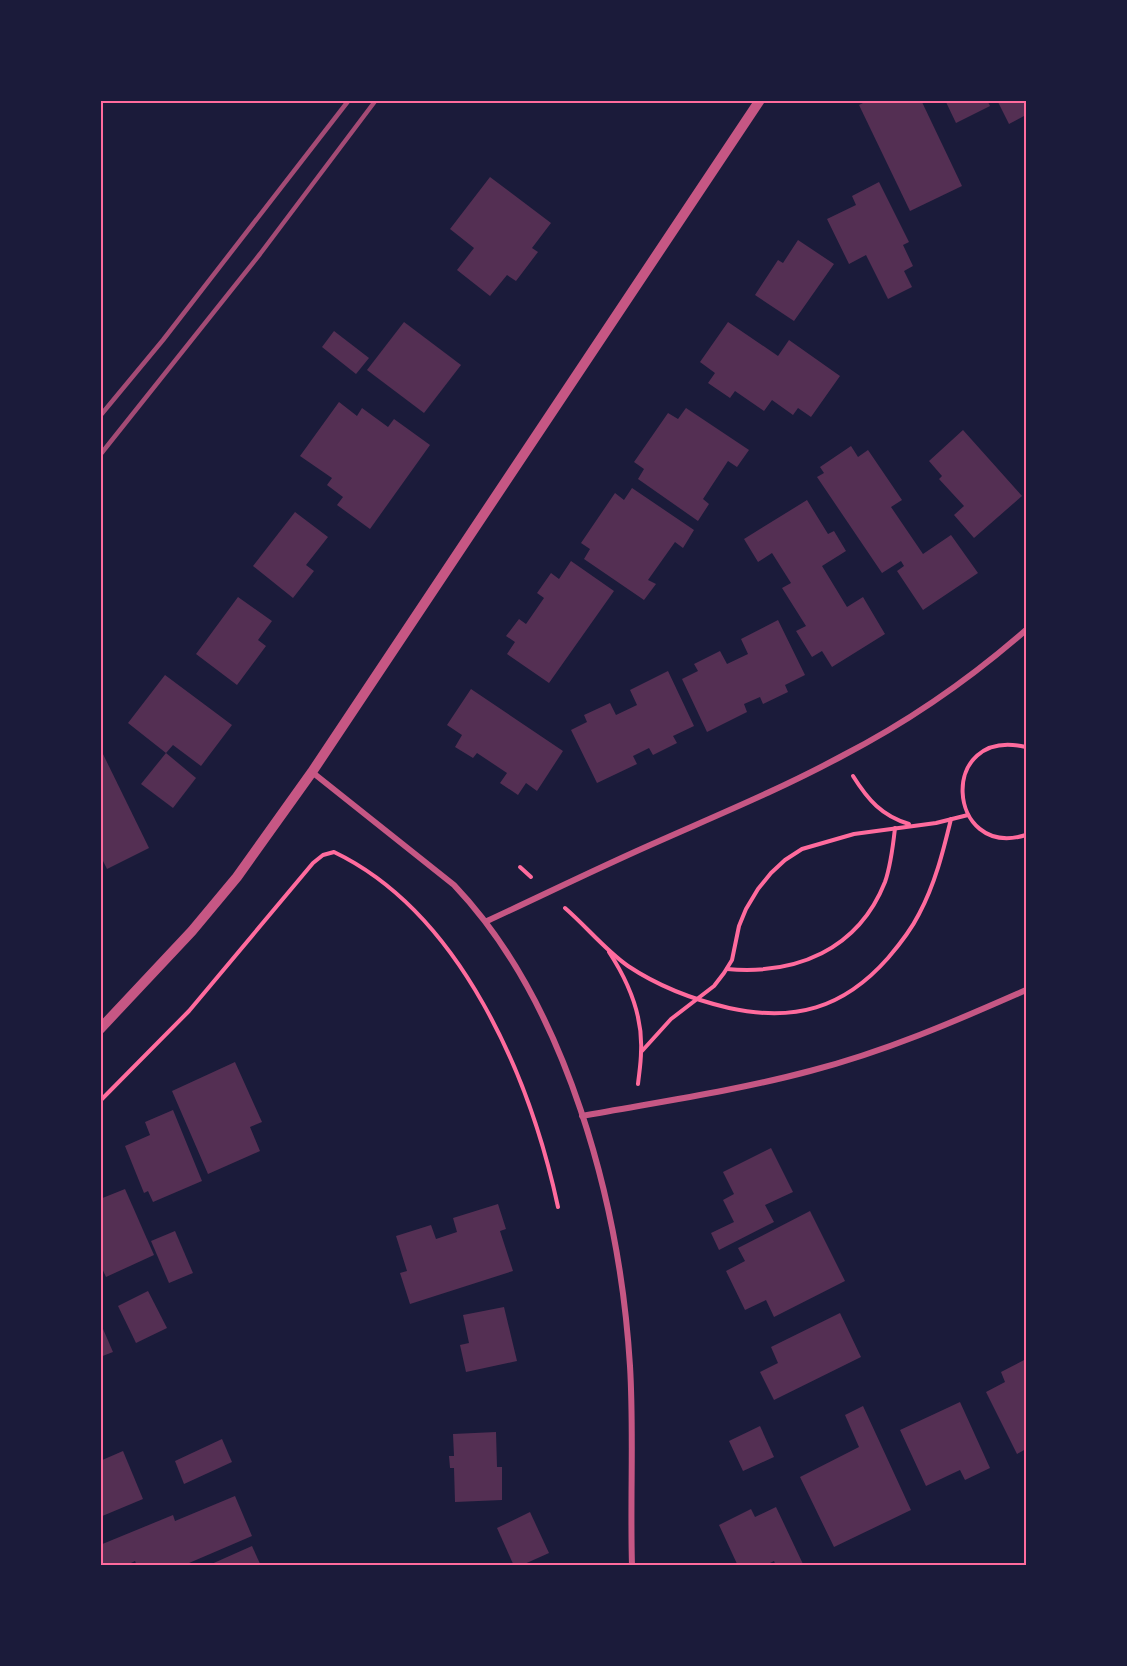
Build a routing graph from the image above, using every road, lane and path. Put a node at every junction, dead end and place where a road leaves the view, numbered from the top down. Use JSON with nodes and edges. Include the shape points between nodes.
{"nodes":[{"id":1,"x":760,"y":100,"type":"edge"},
{"id":2,"x":1026,"y":630,"type":"edge"},
{"id":3,"x":1026,"y":747,"type":"edge"},
{"id":4,"x":841,"y":757,"type":"junction"},
{"id":5,"x":312,"y":772,"type":"junction"},
{"id":6,"x":968,"y":815,"type":"junction"},
{"id":7,"x":951,"y":819,"type":"junction"},
{"id":8,"x":912,"y":825,"type":"junction"},
{"id":9,"x":896,"y":828,"type":"junction"},
{"id":10,"x":1026,"y":835,"type":"edge"},
{"id":11,"x":520,"y":867,"type":"dead end"},
{"id":12,"x":548,"y":892,"type":"junction"},
{"id":13,"x":487,"y":921,"type":"junction"},
{"id":14,"x":607,"y":949,"type":"junction"},
{"id":15,"x":727,"y":969,"type":"junction"},
{"id":16,"x":1026,"y":990,"type":"edge"},
{"id":17,"x":699,"y":999,"type":"junction"},
{"id":18,"x":100,"y":1029,"type":"edge"},
{"id":19,"x":642,"y":1051,"type":"junction"},
{"id":20,"x":100,"y":1101,"type":"edge"},
{"id":21,"x":635,"y":1106,"type":"junction"},
{"id":22,"x":582,"y":1116,"type":"junction"},
{"id":23,"x":558,"y":1207,"type":"dead end"},
{"id":24,"x":632,"y":1566,"type":"edge"}],
"edges":[{"from":1,"to":5,"type":"street"},
{"from":2,"to":4,"type":"street","via":[[968,677]]},
{"from":3,"to":6,"type":"path","via":[[1002,744],[984,752],[970,765],[962,790]]},
{"from":4,"to":8,"type":"path","via":[[874,806]]},
{"from":4,"to":12,"type":"street"},
{"from":5,"to":13,"type":"street","via":[[454,885]]},
{"from":5,"to":18,"type":"street","via":[[237,877]]},
{"from":6,"to":7,"type":"path"},
{"from":6,"to":10,"type":"path","via":[[987,833],[1012,838]]},
{"from":7,"to":8,"type":"path"},
{"from":7,"to":17,"type":"path","via":[[920,914],[884,962],[845,996],[801,1012],[775,1013],[748,1012]]},
{"from":8,"to":9,"type":"path"},
{"from":9,"to":15,"type":"path","via":[[822,843],[785,860],[758,889],[746,909]]},
{"from":9,"to":15,"type":"path","via":[[885,881],[877,899],[866,916],[836,945],[786,966]]},
{"from":11,"to":12,"type":"path"},
{"from":12,"to":13,"type":"street"},
{"from":12,"to":14,"type":"path"},
{"from":13,"to":22,"type":"street","via":[[539,1008]]},
{"from":14,"to":17,"type":"path","via":[[645,976]]},
{"from":14,"to":19,"type":"path","via":[[634,1004]]},
{"from":15,"to":17,"type":"path"},
{"from":16,"to":21,"type":"street","via":[[901,1042],[830,1065],[747,1086]]},
{"from":17,"to":19,"type":"path","via":[[671,1019]]},
{"from":19,"to":21,"type":"path"},
{"from":20,"to":23,"type":"path","via":[[189,1011],[313,863],[334,852],[372,873],[414,909],[465,974],[497,1028],[543,1148]]},
{"from":21,"to":22,"type":"street"},
{"from":22,"to":24,"type":"street","via":[[606,1195],[626,1312],[631,1390]]}]}
